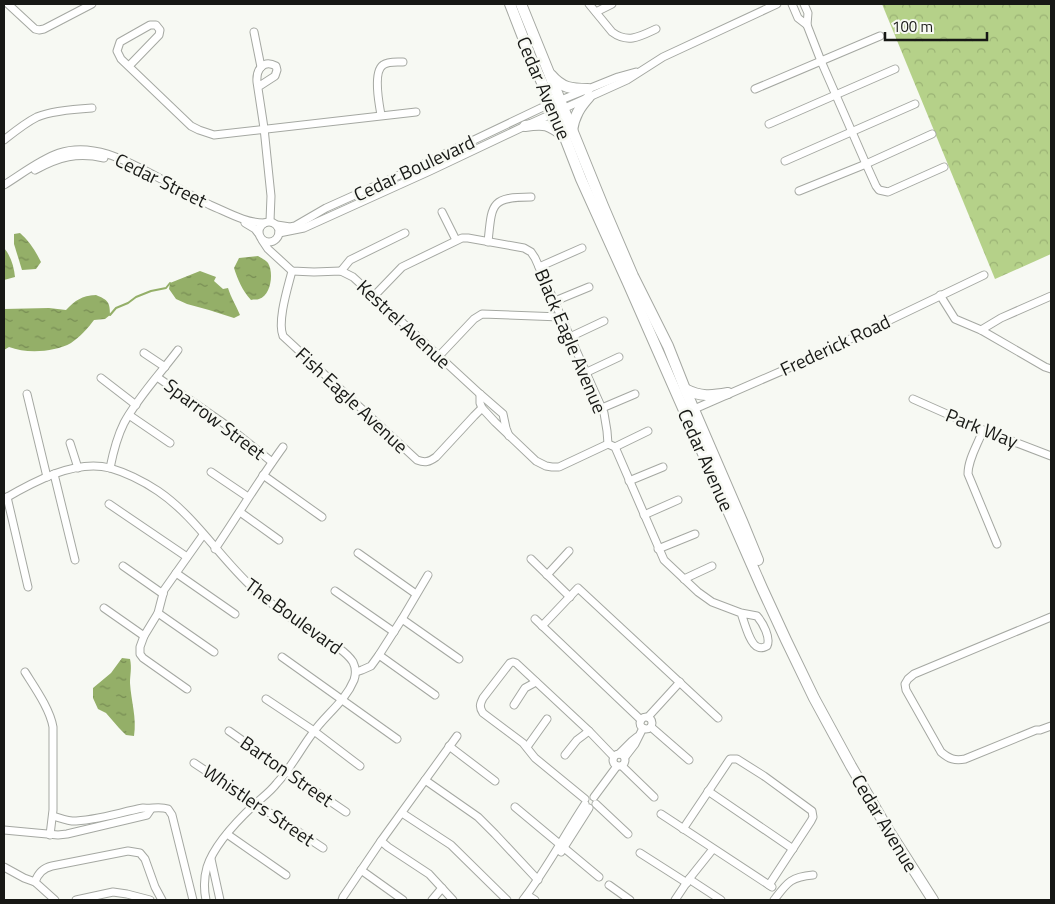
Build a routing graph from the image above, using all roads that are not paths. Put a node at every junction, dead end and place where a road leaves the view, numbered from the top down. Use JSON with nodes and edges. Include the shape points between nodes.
{"nodes":[{"id":1,"x":8,"y":4,"type":"edge"},
{"id":2,"x":92,"y":4,"type":"edge"},
{"id":3,"x":510,"y":4,"type":"edge"},
{"id":4,"x":521,"y":4,"type":"edge"},
{"id":5,"x":589,"y":4,"type":"edge"},
{"id":6,"x":612,"y":4,"type":"edge"},
{"id":7,"x":776,"y":4,"type":"edge"},
{"id":8,"x":792,"y":4,"type":"edge"},
{"id":9,"x":804,"y":4,"type":"edge"},
{"id":10,"x":596,"y":12,"type":"junction"},
{"id":11,"x":807,"y":25,"type":"junction"},
{"id":12,"x":656,"y":29,"type":"dead end"},
{"id":13,"x":254,"y":32,"type":"dead end"},
{"id":14,"x":880,"y":36,"type":"dead end"},
{"id":15,"x":821,"y":61,"type":"junction"},
{"id":16,"x":403,"y":62,"type":"dead end"},
{"id":17,"x":128,"y":66,"type":"junction"},
{"id":18,"x":261,"y":67,"type":"junction"},
{"id":19,"x":895,"y":69,"type":"dead end"},
{"id":20,"x":547,"y":71,"type":"junction"},
{"id":21,"x":258,"y":86,"type":"junction"},
{"id":22,"x":755,"y":89,"type":"dead end"},
{"id":23,"x":588,"y":93,"type":"junction"},
{"id":24,"x":835,"y":94,"type":"junction"},
{"id":25,"x":915,"y":104,"type":"dead end"},
{"id":26,"x":558,"y":106,"type":"junction"},
{"id":27,"x":92,"y":108,"type":"dead end"},
{"id":28,"x":416,"y":112,"type":"dead end"},
{"id":29,"x":380,"y":115,"type":"junction"},
{"id":30,"x":770,"y":124,"type":"dead end"},
{"id":31,"x":525,"y":126,"type":"junction"},
{"id":32,"x":264,"y":128,"type":"junction"},
{"id":33,"x":852,"y":131,"type":"junction"},
{"id":34,"x":569,"y":134,"type":"junction"},
{"id":35,"x":932,"y":134,"type":"dead end"},
{"id":36,"x":4,"y":140,"type":"edge"},
{"id":37,"x":785,"y":161,"type":"dead end"},
{"id":38,"x":866,"y":164,"type":"junction"},
{"id":39,"x":944,"y":167,"type":"dead end"},
{"id":40,"x":18,"y":179,"type":"junction"},
{"id":41,"x":163,"y":182,"type":"junction"},
{"id":42,"x":4,"y":186,"type":"edge"},
{"id":43,"x":4,"y":190,"type":"edge"},
{"id":44,"x":799,"y":191,"type":"dead end"},
{"id":45,"x":358,"y":193,"type":"junction"},
{"id":46,"x":531,"y":197,"type":"dead end"},
{"id":47,"x":362,"y":202,"type":"junction"},
{"id":48,"x":442,"y":212,"type":"dead end"},
{"id":49,"x":273,"y":225,"type":"junction"},
{"id":50,"x":258,"y":233,"type":"junction"},
{"id":51,"x":405,"y":233,"type":"dead end"},
{"id":52,"x":262,"y":240,"type":"junction"},
{"id":53,"x":456,"y":240,"type":"junction"},
{"id":54,"x":273,"y":242,"type":"junction"},
{"id":55,"x":488,"y":242,"type":"junction"},
{"id":56,"x":582,"y":248,"type":"dead end"},
{"id":57,"x":274,"y":254,"type":"junction"},
{"id":58,"x":539,"y":267,"type":"junction"},
{"id":59,"x":292,"y":271,"type":"junction"},
{"id":60,"x":341,"y":271,"type":"junction"},
{"id":61,"x":984,"y":275,"type":"dead end"},
{"id":62,"x":589,"y":287,"type":"dead end"},
{"id":63,"x":940,"y":295,"type":"junction"},
{"id":64,"x":374,"y":296,"type":"junction"},
{"id":65,"x":1051,"y":296,"type":"edge"},
{"id":66,"x":555,"y":301,"type":"junction"},
{"id":67,"x":561,"y":317,"type":"junction"},
{"id":68,"x":604,"y":321,"type":"dead end"},
{"id":69,"x":981,"y":330,"type":"junction"},
{"id":70,"x":570,"y":337,"type":"junction"},
{"id":71,"x":178,"y":350,"type":"dead end"},
{"id":72,"x":144,"y":352,"type":"dead end"},
{"id":73,"x":439,"y":356,"type":"junction"},
{"id":74,"x":619,"y":357,"type":"dead end"},
{"id":75,"x":165,"y":367,"type":"junction"},
{"id":76,"x":1051,"y":368,"type":"edge"},
{"id":77,"x":585,"y":372,"type":"junction"},
{"id":78,"x":157,"y":377,"type":"junction"},
{"id":79,"x":101,"y":378,"type":"dead end"},
{"id":80,"x":685,"y":389,"type":"junction"},
{"id":81,"x":728,"y":393,"type":"junction"},
{"id":82,"x":27,"y":394,"type":"dead end"},
{"id":83,"x":480,"y":394,"type":"junction"},
{"id":84,"x":635,"y":394,"type":"dead end"},
{"id":85,"x":913,"y":399,"type":"dead end"},
{"id":86,"x":136,"y":404,"type":"junction"},
{"id":87,"x":482,"y":408,"type":"junction"},
{"id":88,"x":602,"y":408,"type":"junction"},
{"id":89,"x":689,"y":411,"type":"junction"},
{"id":90,"x":129,"y":416,"type":"junction"},
{"id":91,"x":983,"y":430,"type":"junction"},
{"id":92,"x":648,"y":431,"type":"dead end"},
{"id":93,"x":509,"y":436,"type":"junction"},
{"id":94,"x":70,"y":443,"type":"dead end"},
{"id":95,"x":170,"y":443,"type":"dead end"},
{"id":96,"x":611,"y":445,"type":"junction"},
{"id":97,"x":283,"y":447,"type":"dead end"},
{"id":98,"x":1051,"y":456,"type":"edge"},
{"id":99,"x":272,"y":462,"type":"junction"},
{"id":100,"x":663,"y":467,"type":"dead end"},
{"id":101,"x":78,"y":468,"type":"junction"},
{"id":102,"x":110,"y":468,"type":"junction"},
{"id":103,"x":210,"y":472,"type":"dead end"},
{"id":104,"x":54,"y":474,"type":"junction"},
{"id":105,"x":263,"y":475,"type":"junction"},
{"id":106,"x":47,"y":477,"type":"junction"},
{"id":107,"x":629,"y":482,"type":"junction"},
{"id":108,"x":248,"y":497,"type":"junction"},
{"id":109,"x":5,"y":498,"type":"edge"},
{"id":110,"x":678,"y":500,"type":"dead end"},
{"id":111,"x":109,"y":504,"type":"dead end"},
{"id":112,"x":240,"y":512,"type":"junction"},
{"id":113,"x":644,"y":515,"type":"junction"},
{"id":114,"x":322,"y":517,"type":"dead end"},
{"id":115,"x":695,"y":534,"type":"dead end"},
{"id":116,"x":203,"y":535,"type":"junction"},
{"id":117,"x":279,"y":540,"type":"dead end"},
{"id":118,"x":997,"y":544,"type":"dead end"},
{"id":119,"x":215,"y":549,"type":"junction"},
{"id":120,"x":658,"y":549,"type":"junction"},
{"id":121,"x":569,"y":551,"type":"dead end"},
{"id":122,"x":358,"y":553,"type":"dead end"},
{"id":123,"x":187,"y":557,"type":"junction"},
{"id":124,"x":531,"y":559,"type":"dead end"},
{"id":125,"x":75,"y":560,"type":"dead end"},
{"id":126,"x":123,"y":566,"type":"dead end"},
{"id":127,"x":712,"y":566,"type":"dead end"},
{"id":128,"x":176,"y":573,"type":"junction"},
{"id":129,"x":428,"y":575,"type":"dead end"},
{"id":130,"x":547,"y":575,"type":"junction"},
{"id":131,"x":684,"y":579,"type":"junction"},
{"id":132,"x":28,"y":587,"type":"dead end"},
{"id":133,"x":336,"y":591,"type":"dead end"},
{"id":134,"x":163,"y":594,"type":"junction"},
{"id":135,"x":416,"y":594,"type":"junction"},
{"id":136,"x":570,"y":597,"type":"junction"},
{"id":137,"x":104,"y":608,"type":"dead end"},
{"id":138,"x":158,"y":613,"type":"junction"},
{"id":139,"x":741,"y":613,"type":"junction"},
{"id":140,"x":235,"y":614,"type":"dead end"},
{"id":141,"x":1051,"y":617,"type":"edge"},
{"id":142,"x":402,"y":619,"type":"junction"},
{"id":143,"x":535,"y":619,"type":"dead end"},
{"id":144,"x":542,"y":626,"type":"junction"},
{"id":145,"x":394,"y":632,"type":"junction"},
{"id":146,"x":144,"y":636,"type":"junction"},
{"id":147,"x":214,"y":652,"type":"dead end"},
{"id":148,"x":379,"y":655,"type":"junction"},
{"id":149,"x":282,"y":657,"type":"dead end"},
{"id":150,"x":459,"y":659,"type":"dead end"},
{"id":151,"x":25,"y":672,"type":"dead end"},
{"id":152,"x":356,"y":672,"type":"junction"},
{"id":153,"x":536,"y":682,"type":"junction"},
{"id":154,"x":680,"y":682,"type":"junction"},
{"id":155,"x":187,"y":689,"type":"dead end"},
{"id":156,"x":435,"y":695,"type":"dead end"},
{"id":157,"x":266,"y":699,"type":"dead end"},
{"id":158,"x":342,"y":699,"type":"junction"},
{"id":159,"x":514,"y":705,"type":"dead end"},
{"id":160,"x":645,"y":718,"type":"junction"},
{"id":161,"x":718,"y":718,"type":"dead end"},
{"id":162,"x":547,"y":719,"type":"dead end"},
{"id":163,"x":1051,"y":724,"type":"edge"},
{"id":164,"x":647,"y":728,"type":"junction"},
{"id":165,"x":229,"y":731,"type":"dead end"},
{"id":166,"x":589,"y":731,"type":"junction"},
{"id":167,"x":314,"y":732,"type":"junction"},
{"id":168,"x":457,"y":736,"type":"dead end"},
{"id":169,"x":397,"y":739,"type":"dead end"},
{"id":170,"x":449,"y":746,"type":"junction"},
{"id":171,"x":527,"y":747,"type":"junction"},
{"id":172,"x":565,"y":755,"type":"dead end"},
{"id":173,"x":619,"y":756,"type":"junction"},
{"id":174,"x":689,"y":760,"type":"dead end"},
{"id":175,"x":194,"y":763,"type":"dead end"},
{"id":176,"x":360,"y":766,"type":"dead end"},
{"id":177,"x":620,"y":766,"type":"junction"},
{"id":178,"x":287,"y":772,"type":"junction"},
{"id":179,"x":425,"y":780,"type":"junction"},
{"id":180,"x":495,"y":781,"type":"dead end"},
{"id":181,"x":708,"y":791,"type":"junction"},
{"id":182,"x":654,"y":797,"type":"dead end"},
{"id":183,"x":256,"y":803,"type":"junction"},
{"id":184,"x":590,"y":803,"type":"junction"},
{"id":185,"x":515,"y":807,"type":"dead end"},
{"id":186,"x":151,"y":809,"type":"junction"},
{"id":187,"x":346,"y":812,"type":"dead end"},
{"id":188,"x":402,"y":813,"type":"junction"},
{"id":189,"x":661,"y":814,"type":"dead end"},
{"id":190,"x":52,"y":816,"type":"junction"},
{"id":191,"x":74,"y":821,"type":"junction"},
{"id":192,"x":683,"y":829,"type":"junction"},
{"id":193,"x":4,"y":830,"type":"edge"},
{"id":194,"x":74,"y":832,"type":"junction"},
{"id":195,"x":227,"y":834,"type":"junction"},
{"id":196,"x":628,"y":834,"type":"dead end"},
{"id":197,"x":50,"y":835,"type":"junction"},
{"id":198,"x":381,"y":841,"type":"junction"},
{"id":199,"x":562,"y":846,"type":"junction"},
{"id":200,"x":323,"y":848,"type":"dead end"},
{"id":201,"x":714,"y":849,"type":"junction"},
{"id":202,"x":793,"y":849,"type":"junction"},
{"id":203,"x":640,"y":853,"type":"dead end"},
{"id":204,"x":211,"y":858,"type":"junction"},
{"id":205,"x":4,"y":867,"type":"edge"},
{"id":206,"x":361,"y":870,"type":"junction"},
{"id":207,"x":286,"y":875,"type":"dead end"},
{"id":208,"x":812,"y":875,"type":"dead end"},
{"id":209,"x":599,"y":877,"type":"dead end"},
{"id":210,"x":538,"y":880,"type":"junction"},
{"id":211,"x":688,"y":881,"type":"junction"},
{"id":212,"x":35,"y":882,"type":"junction"},
{"id":213,"x":609,"y":885,"type":"dead end"},
{"id":214,"x":442,"y":888,"type":"junction"},
{"id":215,"x":393,"y":898,"type":"edge"},
{"id":216,"x":529,"y":898,"type":"edge"},
{"id":217,"x":55,"y":900,"type":"edge"},
{"id":218,"x":76,"y":900,"type":"edge"},
{"id":219,"x":150,"y":900,"type":"edge"},
{"id":220,"x":162,"y":900,"type":"edge"},
{"id":221,"x":193,"y":900,"type":"edge"},
{"id":222,"x":206,"y":900,"type":"edge"},
{"id":223,"x":220,"y":900,"type":"edge"},
{"id":224,"x":342,"y":900,"type":"edge"},
{"id":225,"x":403,"y":900,"type":"edge"},
{"id":226,"x":432,"y":900,"type":"edge"},
{"id":227,"x":453,"y":900,"type":"edge"},
{"id":228,"x":507,"y":900,"type":"edge"},
{"id":229,"x":630,"y":900,"type":"edge"},
{"id":230,"x":676,"y":900,"type":"edge"},
{"id":231,"x":721,"y":900,"type":"edge"},
{"id":232,"x":774,"y":900,"type":"edge"},
{"id":233,"x":933,"y":900,"type":"edge"},
{"id":234,"x":938,"y":900,"type":"edge"}],
"edges":[{"from":1,"to":2,"type":"street","via":[[39,30]]},
{"from":3,"to":26,"type":"main road","name":"Cedar Avenue","via":[[531,58]]},
{"from":4,"to":20,"type":"main road","name":"Cedar Avenue"},
{"from":5,"to":10,"type":"street"},
{"from":6,"to":10,"type":"street"},
{"from":7,"to":23,"type":"street","via":[[639,72],[626,74]]},
{"from":8,"to":11,"type":"street","via":[[798,18]]},
{"from":9,"to":11,"type":"street","via":[[808,14]]},
{"from":10,"to":12,"type":"street","via":[[616,35],[632,38]]},
{"from":11,"to":15,"type":"street"},
{"from":13,"to":18,"type":"street"},
{"from":14,"to":15,"type":"street"},
{"from":15,"to":22,"type":"street"},
{"from":15,"to":24,"type":"street"},
{"from":16,"to":29,"type":"street","via":[[386,63],[380,69]]},
{"from":17,"to":17,"type":"street","via":[[117,53],[120,42],[150,25],[156,25],[159,35]]},
{"from":17,"to":32,"type":"street","via":[[196,129],[214,135]]},
{"from":18,"to":21,"type":"street","via":[[257,73]]},
{"from":18,"to":21,"type":"street","via":[[273,65],[277,74]]},
{"from":19,"to":24,"type":"street"},
{"from":20,"to":23,"type":"main road","via":[[567,88]]},
{"from":20,"to":26,"type":"main road","name":"Cedar Avenue"},
{"from":21,"to":32,"type":"street"},
{"from":23,"to":26,"type":"street"},
{"from":23,"to":34,"type":"main road"},
{"from":24,"to":30,"type":"street"},
{"from":24,"to":33,"type":"street"},
{"from":25,"to":33,"type":"street"},
{"from":26,"to":31,"type":"street","name":"Cedar Boulevard"},
{"from":26,"to":34,"type":"main road","name":"Cedar Avenue"},
{"from":26,"to":45,"type":"street","name":"Cedar Boulevard"},
{"from":27,"to":36,"type":"street","via":[[39,117]]},
{"from":28,"to":29,"type":"street"},
{"from":29,"to":32,"type":"street"},
{"from":31,"to":34,"type":"main road","via":[[546,124]]},
{"from":31,"to":47,"type":"street","name":"Cedar Boulevard"},
{"from":32,"to":49,"type":"street"},
{"from":33,"to":37,"type":"street"},
{"from":33,"to":38,"type":"street"},
{"from":34,"to":80,"type":"main road","name":"Cedar Avenue"},
{"from":34,"to":89,"type":"main road","name":"Cedar Avenue","via":[[581,179]]},
{"from":35,"to":38,"type":"street"},
{"from":38,"to":39,"type":"street","via":[[879,190],[888,192]]},
{"from":38,"to":44,"type":"street"},
{"from":40,"to":41,"type":"street","name":"Cedar Street","via":[[55,160],[81,155],[121,162]]},
{"from":40,"to":42,"type":"street","name":"Cedar Street"},
{"from":40,"to":43,"type":"street","name":"Cedar Street"},
{"from":41,"to":49,"type":"street","name":"Cedar Street","via":[[235,216]]},
{"from":41,"to":50,"type":"street","name":"Cedar Street","via":[[247,224]]},
{"from":45,"to":47,"type":"street"},
{"from":45,"to":49,"type":"street","name":"Cedar Boulevard","via":[[295,226]]},
{"from":46,"to":55,"type":"street","via":[[507,198],[495,205]]},
{"from":47,"to":49,"type":"street","name":"Cedar Boulevard","via":[[304,228],[292,231]]},
{"from":48,"to":53,"type":"street"},
{"from":49,"to":50,"type":"street","via":[[259,229]]},
{"from":49,"to":54,"type":"street","via":[[278,236]]},
{"from":50,"to":52,"type":"street","name":"Cedar Street"},
{"from":51,"to":60,"type":"street","via":[[350,260]]},
{"from":52,"to":54,"type":"street"},
{"from":52,"to":57,"type":"street"},
{"from":53,"to":55,"type":"street","name":"Black Eagle Avenue","via":[[466,237]]},
{"from":53,"to":64,"type":"street","name":"Black Eagle Avenue","via":[[402,266]]},
{"from":54,"to":57,"type":"street"},
{"from":55,"to":58,"type":"street","name":"Black Eagle Avenue","via":[[527,249]]},
{"from":56,"to":58,"type":"street"},
{"from":57,"to":59,"type":"street"},
{"from":58,"to":66,"type":"street","name":"Black Eagle Avenue"},
{"from":59,"to":60,"type":"street","name":"Kestrel Avenue"},
{"from":59,"to":87,"type":"street","name":"Fish Eagle Avenue","via":[[282,315],[283,336],[416,460],[426,462],[436,457]]},
{"from":60,"to":64,"type":"street","name":"Kestrel Avenue"},
{"from":61,"to":63,"type":"street","name":"Frederick Road"},
{"from":62,"to":66,"type":"street"},
{"from":63,"to":69,"type":"street","via":[[954,318]]},
{"from":63,"to":81,"type":"street","name":"Frederick Road","via":[[800,363]]},
{"from":64,"to":73,"type":"street","name":"Kestrel Avenue"},
{"from":65,"to":69,"type":"street"},
{"from":66,"to":67,"type":"street","name":"Black Eagle Avenue"},
{"from":67,"to":70,"type":"street","name":"Black Eagle Avenue"},
{"from":67,"to":73,"type":"street","via":[[482,314]]},
{"from":68,"to":70,"type":"street"},
{"from":69,"to":76,"type":"street"},
{"from":70,"to":77,"type":"street","name":"Black Eagle Avenue"},
{"from":71,"to":75,"type":"street"},
{"from":72,"to":75,"type":"street"},
{"from":73,"to":83,"type":"street","name":"Kestrel Avenue"},
{"from":74,"to":77,"type":"street"},
{"from":75,"to":78,"type":"street"},
{"from":77,"to":88,"type":"street","name":"Black Eagle Avenue"},
{"from":78,"to":86,"type":"street"},
{"from":78,"to":99,"type":"street","name":"Sparrow Street"},
{"from":79,"to":86,"type":"street"},
{"from":80,"to":81,"type":"main road","via":[[703,395]]},
{"from":80,"to":89,"type":"main road","name":"Cedar Avenue"},
{"from":81,"to":89,"type":"street","name":"Frederick Road"},
{"from":82,"to":106,"type":"street"},
{"from":83,"to":87,"type":"street"},
{"from":83,"to":93,"type":"street","name":"Kestrel Avenue","via":[[503,414]]},
{"from":84,"to":88,"type":"street"},
{"from":85,"to":91,"type":"street","name":"Park Way"},
{"from":86,"to":90,"type":"street"},
{"from":87,"to":93,"type":"street","name":"Kestrel Avenue"},
{"from":88,"to":96,"type":"street","name":"Black Eagle Avenue"},
{"from":89,"to":233,"type":"main road","name":"Cedar Avenue","via":[[762,588],[814,698],[850,766]]},
{"from":89,"to":234,"type":"main road","name":"Cedar Avenue","via":[[742,521],[782,620],[815,690],[879,806]]},
{"from":90,"to":95,"type":"street"},
{"from":90,"to":102,"type":"street","via":[[119,434]]},
{"from":91,"to":98,"type":"street","name":"Park Way"},
{"from":91,"to":118,"type":"street","via":[[968,474]]},
{"from":92,"to":96,"type":"street","name":"Kestrel Avenue"},
{"from":93,"to":96,"type":"street","name":"Kestrel Avenue","via":[[536,461],[552,467]]},
{"from":94,"to":101,"type":"street"},
{"from":96,"to":107,"type":"street","name":"Black Eagle Avenue"},
{"from":97,"to":99,"type":"street"},
{"from":99,"to":105,"type":"street"},
{"from":100,"to":107,"type":"street"},
{"from":101,"to":102,"type":"street","name":"The Boulevard"},
{"from":101,"to":104,"type":"street","name":"The Boulevard"},
{"from":102,"to":116,"type":"street","name":"The Boulevard","via":[[161,493]]},
{"from":103,"to":108,"type":"street"},
{"from":104,"to":106,"type":"street","name":"The Boulevard"},
{"from":104,"to":125,"type":"street"},
{"from":105,"to":108,"type":"street"},
{"from":105,"to":114,"type":"street"},
{"from":106,"to":109,"type":"street","name":"The Boulevard"},
{"from":107,"to":113,"type":"street","name":"Black Eagle Avenue"},
{"from":108,"to":112,"type":"street"},
{"from":109,"to":132,"type":"street"},
{"from":110,"to":113,"type":"street"},
{"from":111,"to":123,"type":"street"},
{"from":112,"to":117,"type":"street"},
{"from":112,"to":119,"type":"street"},
{"from":113,"to":120,"type":"street","name":"Black Eagle Avenue"},
{"from":115,"to":120,"type":"street"},
{"from":116,"to":119,"type":"street","name":"The Boulevard"},
{"from":116,"to":123,"type":"street"},
{"from":119,"to":152,"type":"street","name":"The Boulevard","via":[[270,603],[345,652]]},
{"from":120,"to":131,"type":"street","name":"Black Eagle Avenue","via":[[664,560]]},
{"from":121,"to":130,"type":"street"},
{"from":122,"to":135,"type":"street"},
{"from":123,"to":128,"type":"street"},
{"from":124,"to":130,"type":"street"},
{"from":126,"to":134,"type":"street"},
{"from":127,"to":131,"type":"street"},
{"from":128,"to":134,"type":"street"},
{"from":128,"to":140,"type":"street"},
{"from":129,"to":135,"type":"street"},
{"from":130,"to":136,"type":"street"},
{"from":131,"to":139,"type":"street","name":"Black Eagle Avenue","via":[[712,602]]},
{"from":133,"to":145,"type":"street"},
{"from":134,"to":138,"type":"street"},
{"from":135,"to":142,"type":"street"},
{"from":136,"to":144,"type":"street"},
{"from":136,"to":154,"type":"street","via":[[578,588]]},
{"from":137,"to":146,"type":"street"},
{"from":138,"to":146,"type":"street"},
{"from":138,"to":147,"type":"street"},
{"from":139,"to":139,"type":"street","name":"Black Eagle Avenue","via":[[758,617],[768,638],[767,646],[760,648],[755,645]]},
{"from":141,"to":163,"type":"street","via":[[914,674],[905,684],[941,752],[955,760],[965,759]]},
{"from":142,"to":145,"type":"street"},
{"from":142,"to":150,"type":"street"},
{"from":143,"to":144,"type":"street"},
{"from":144,"to":160,"type":"street"},
{"from":145,"to":148,"type":"street"},
{"from":146,"to":155,"type":"street","via":[[140,654]]},
{"from":148,"to":152,"type":"street","via":[[368,668]]},
{"from":148,"to":156,"type":"street"},
{"from":149,"to":158,"type":"street"},
{"from":151,"to":190,"type":"street","via":[[52,720]]},
{"from":152,"to":158,"type":"street","name":"The Boulevard"},
{"from":153,"to":159,"type":"street","via":[[525,688]]},
{"from":153,"to":166,"type":"street"},
{"from":153,"to":171,"type":"street","via":[[516,663],[510,663],[480,703],[483,713]]},
{"from":154,"to":160,"type":"street"},
{"from":154,"to":161,"type":"street"},
{"from":157,"to":167,"type":"street"},
{"from":158,"to":167,"type":"street","name":"The Boulevard"},
{"from":158,"to":169,"type":"street"},
{"from":160,"to":164,"type":"street","via":[[652,722]]},
{"from":160,"to":164,"type":"street","via":[[640,724]]},
{"from":162,"to":171,"type":"street"},
{"from":164,"to":173,"type":"street"},
{"from":164,"to":174,"type":"street"},
{"from":165,"to":178,"type":"street","name":"Barton Street"},
{"from":166,"to":172,"type":"street"},
{"from":166,"to":173,"type":"street"},
{"from":167,"to":176,"type":"street"},
{"from":167,"to":178,"type":"street","name":"The Boulevard"},
{"from":168,"to":170,"type":"street"},
{"from":170,"to":179,"type":"street"},
{"from":170,"to":180,"type":"street"},
{"from":171,"to":184,"type":"street","via":[[535,758]]},
{"from":173,"to":177,"type":"street","via":[[614,763]]},
{"from":173,"to":177,"type":"street","via":[[626,761]]},
{"from":175,"to":183,"type":"street","name":"Whistlers Street"},
{"from":177,"to":182,"type":"street"},
{"from":177,"to":184,"type":"street"},
{"from":178,"to":183,"type":"street","name":"The Boulevard"},
{"from":178,"to":187,"type":"street","name":"Barton Street"},
{"from":179,"to":188,"type":"street"},
{"from":179,"to":210,"type":"street","via":[[484,823]]},
{"from":181,"to":192,"type":"street"},
{"from":181,"to":202,"type":"street"},
{"from":181,"to":202,"type":"street","via":[[730,759],[738,759],[764,776],[812,811],[812,821]]},
{"from":183,"to":195,"type":"street","name":"The Boulevard"},
{"from":183,"to":200,"type":"street","name":"Whistlers Street"},
{"from":184,"to":196,"type":"street"},
{"from":184,"to":199,"type":"street"},
{"from":185,"to":199,"type":"street"},
{"from":186,"to":191,"type":"street"},
{"from":186,"to":194,"type":"street","via":[[147,815]]},
{"from":186,"to":221,"type":"street","via":[[166,808],[172,815]]},
{"from":188,"to":198,"type":"street"},
{"from":188,"to":228,"type":"street","via":[[451,845]]},
{"from":189,"to":192,"type":"street"},
{"from":190,"to":191,"type":"street"},
{"from":190,"to":197,"type":"street"},
{"from":191,"to":194,"type":"street"},
{"from":192,"to":201,"type":"street"},
{"from":193,"to":197,"type":"street"},
{"from":194,"to":197,"type":"street"},
{"from":195,"to":204,"type":"street","name":"The Boulevard"},
{"from":195,"to":207,"type":"street"},
{"from":198,"to":206,"type":"street"},
{"from":198,"to":214,"type":"street","via":[[430,874]]},
{"from":199,"to":209,"type":"street"},
{"from":199,"to":210,"type":"street"},
{"from":199,"to":216,"type":"street"},
{"from":201,"to":202,"type":"street","via":[[771,886]]},
{"from":201,"to":211,"type":"street"},
{"from":203,"to":211,"type":"street"},
{"from":204,"to":222,"type":"street","name":"The Boulevard","via":[[206,868]]},
{"from":204,"to":223,"type":"street"},
{"from":205,"to":212,"type":"street"},
{"from":206,"to":215,"type":"street"},
{"from":206,"to":224,"type":"street"},
{"from":208,"to":232,"type":"street","via":[[790,880]]},
{"from":210,"to":216,"type":"street"},
{"from":211,"to":230,"type":"street"},
{"from":211,"to":231,"type":"street"},
{"from":212,"to":217,"type":"street"},
{"from":212,"to":220,"type":"street","via":[[40,872],[47,868],[133,851],[145,859]]},
{"from":213,"to":229,"type":"street"},
{"from":214,"to":226,"type":"street"},
{"from":214,"to":227,"type":"street"},
{"from":215,"to":225,"type":"street"},
{"from":218,"to":219,"type":"street","via":[[113,892]]}]}
